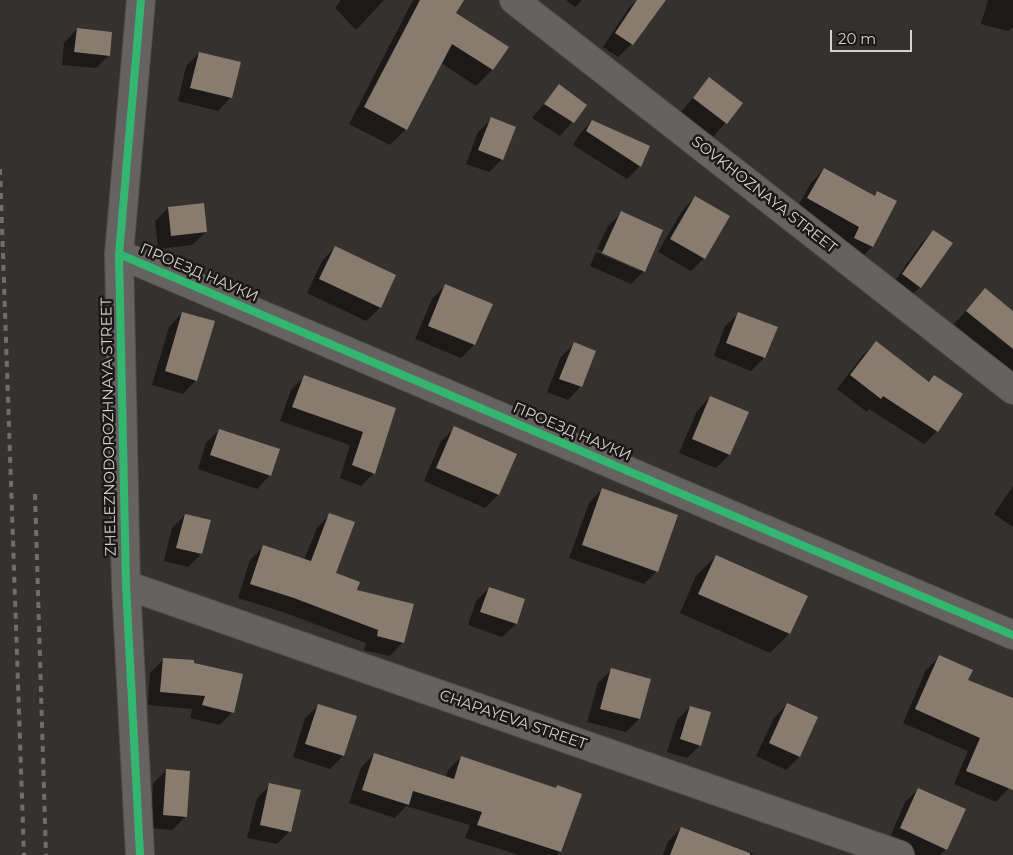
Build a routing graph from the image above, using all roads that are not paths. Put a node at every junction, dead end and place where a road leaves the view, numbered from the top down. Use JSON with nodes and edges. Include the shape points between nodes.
{"nodes":[{"id":1,"x":141,"y":0,"type":"edge"},
{"id":2,"x":514,"y":0,"type":"edge"},
{"id":3,"x":119,"y":254,"type":"junction"},
{"id":4,"x":1013,"y":390,"type":"edge"},
{"id":5,"x":126,"y":585,"type":"junction"},
{"id":6,"x":1013,"y":635,"type":"edge"},
{"id":7,"x":140,"y":855,"type":"edge"},
{"id":8,"x":900,"y":855,"type":"edge"}],
"edges":[{"from":1,"to":3,"type":"street","name":"ZHELEZNODOROZHNAYA STREET"},
{"from":2,"to":4,"type":"street","name":"SOVKHOZNAYA STREET"},
{"from":3,"to":5,"type":"street","name":"ZHELEZNODOROZHNAYA STREET"},
{"from":3,"to":6,"type":"street","name":"ПРОЕЗД НАУКИ"},
{"from":5,"to":7,"type":"street","name":"ZHELEZNODOROZHNAYA STREET"},
{"from":5,"to":8,"type":"street","name":"CHAPAYEVA STREET"}]}
